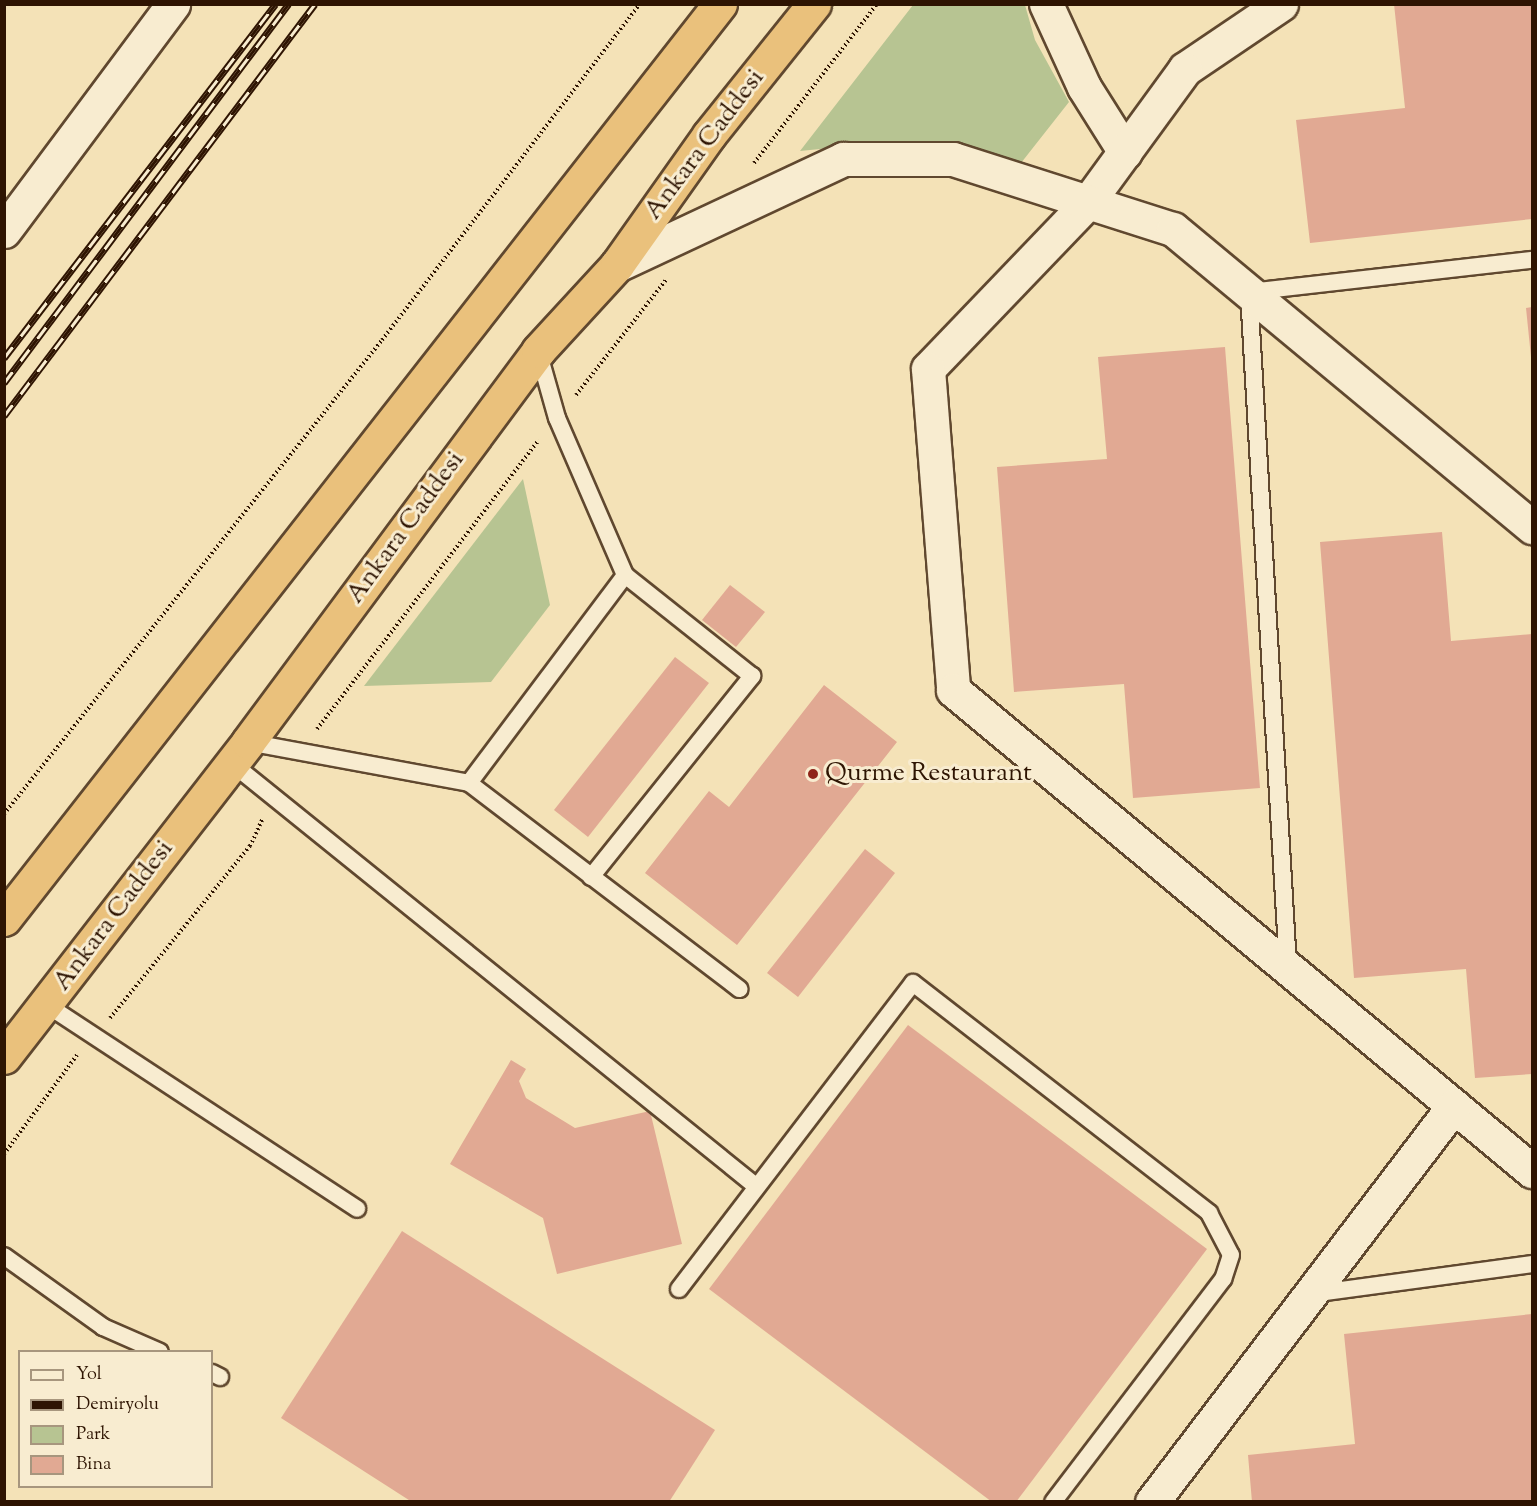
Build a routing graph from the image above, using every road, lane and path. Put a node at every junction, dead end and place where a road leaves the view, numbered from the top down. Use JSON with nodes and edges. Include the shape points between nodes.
{"nodes":[{"id":1,"x":173,"y":4,"type":"edge"},
{"id":2,"x":640,"y":4,"type":"edge"},
{"id":3,"x":720,"y":4,"type":"edge"},
{"id":4,"x":814,"y":4,"type":"edge"},
{"id":5,"x":877,"y":4,"type":"edge"},
{"id":6,"x":1046,"y":4,"type":"edge"},
{"id":7,"x":1281,"y":4,"type":"edge"},
{"id":8,"x":1125,"y":152,"type":"junction"},
{"id":9,"x":749,"y":168,"type":"dead end"},
{"id":10,"x":1088,"y":202,"type":"junction"},
{"id":11,"x":4,"y":231,"type":"edge"},
{"id":12,"x":1533,"y":260,"type":"edge"},
{"id":13,"x":617,"y":265,"type":"junction"},
{"id":14,"x":669,"y":276,"type":"dead end"},
{"id":15,"x":1249,"y":292,"type":"junction"},
{"id":16,"x":538,"y":351,"type":"junction"},
{"id":17,"x":557,"y":418,"type":"junction"},
{"id":18,"x":1533,"y":528,"type":"edge"},
{"id":19,"x":625,"y":575,"type":"junction"},
{"id":20,"x":239,"y":752,"type":"junction"},
{"id":21,"x":302,"y":752,"type":"junction"},
{"id":22,"x":469,"y":783,"type":"junction"},
{"id":23,"x":275,"y":796,"type":"junction"},
{"id":24,"x":4,"y":814,"type":"edge"},
{"id":25,"x":591,"y":877,"type":"junction"},
{"id":26,"x":4,"y":919,"type":"edge"},
{"id":27,"x":1288,"y":971,"type":"junction"},
{"id":28,"x":739,"y":989,"type":"dead end"},
{"id":29,"x":47,"y":1005,"type":"junction"},
{"id":30,"x":94,"y":1036,"type":"junction"},
{"id":31,"x":4,"y":1057,"type":"edge"},
{"id":32,"x":1454,"y":1106,"type":"junction"},
{"id":33,"x":4,"y":1154,"type":"edge"},
{"id":34,"x":1533,"y":1171,"type":"edge"},
{"id":35,"x":757,"y":1187,"type":"junction"},
{"id":36,"x":357,"y":1209,"type":"dead end"},
{"id":37,"x":4,"y":1256,"type":"edge"},
{"id":38,"x":1533,"y":1264,"type":"edge"},
{"id":39,"x":678,"y":1289,"type":"dead end"},
{"id":40,"x":1311,"y":1294,"type":"junction"},
{"id":41,"x":155,"y":1350,"type":"edge"},
{"id":42,"x":1053,"y":1502,"type":"edge"},
{"id":43,"x":1152,"y":1502,"type":"edge"}],
"edges":[{"from":1,"to":11,"type":"street"},
{"from":2,"to":24,"type":"path","via":[[382,340]]},
{"from":3,"to":26,"type":"highway"},
{"from":4,"to":13,"type":"highway","name":"Ankara Caddesi","via":[[709,135]]},
{"from":5,"to":9,"type":"path"},
{"from":6,"to":8,"type":"street","via":[[1083,87]]},
{"from":7,"to":8,"type":"street","via":[[1185,69]]},
{"from":8,"to":10,"type":"street"},
{"from":10,"to":13,"type":"street","via":[[952,159],[843,159]]},
{"from":10,"to":15,"type":"street","via":[[1173,229]]},
{"from":10,"to":27,"type":"street","via":[[928,369],[953,690]]},
{"from":12,"to":15,"type":"lane"},
{"from":13,"to":16,"type":"highway","name":"Ankara Caddesi"},
{"from":14,"to":17,"type":"path"},
{"from":15,"to":18,"type":"street"},
{"from":15,"to":27,"type":"lane"},
{"from":16,"to":17,"type":"lane"},
{"from":16,"to":20,"type":"highway","name":"Ankara Caddesi"},
{"from":17,"to":19,"type":"lane"},
{"from":17,"to":21,"type":"path"},
{"from":19,"to":22,"type":"lane"},
{"from":19,"to":25,"type":"lane","via":[[752,676]]},
{"from":20,"to":21,"type":"lane"},
{"from":20,"to":23,"type":"lane"},
{"from":20,"to":29,"type":"highway","name":"Ankara Caddesi"},
{"from":21,"to":22,"type":"lane"},
{"from":22,"to":25,"type":"lane"},
{"from":23,"to":30,"type":"path","via":[[250,846],[160,962]]},
{"from":23,"to":35,"type":"lane"},
{"from":25,"to":28,"type":"lane"},
{"from":27,"to":32,"type":"street"},
{"from":29,"to":30,"type":"lane"},
{"from":29,"to":31,"type":"highway","name":"Ankara Caddesi"},
{"from":30,"to":33,"type":"path"},
{"from":30,"to":36,"type":"lane"},
{"from":32,"to":34,"type":"street"},
{"from":32,"to":40,"type":"street"},
{"from":35,"to":39,"type":"lane"},
{"from":35,"to":42,"type":"lane","via":[[913,983],[1209,1213],[1231,1255],[1223,1279]]},
{"from":37,"to":41,"type":"lane","via":[[102,1327]]},
{"from":38,"to":40,"type":"lane"},
{"from":40,"to":43,"type":"street"}]}
